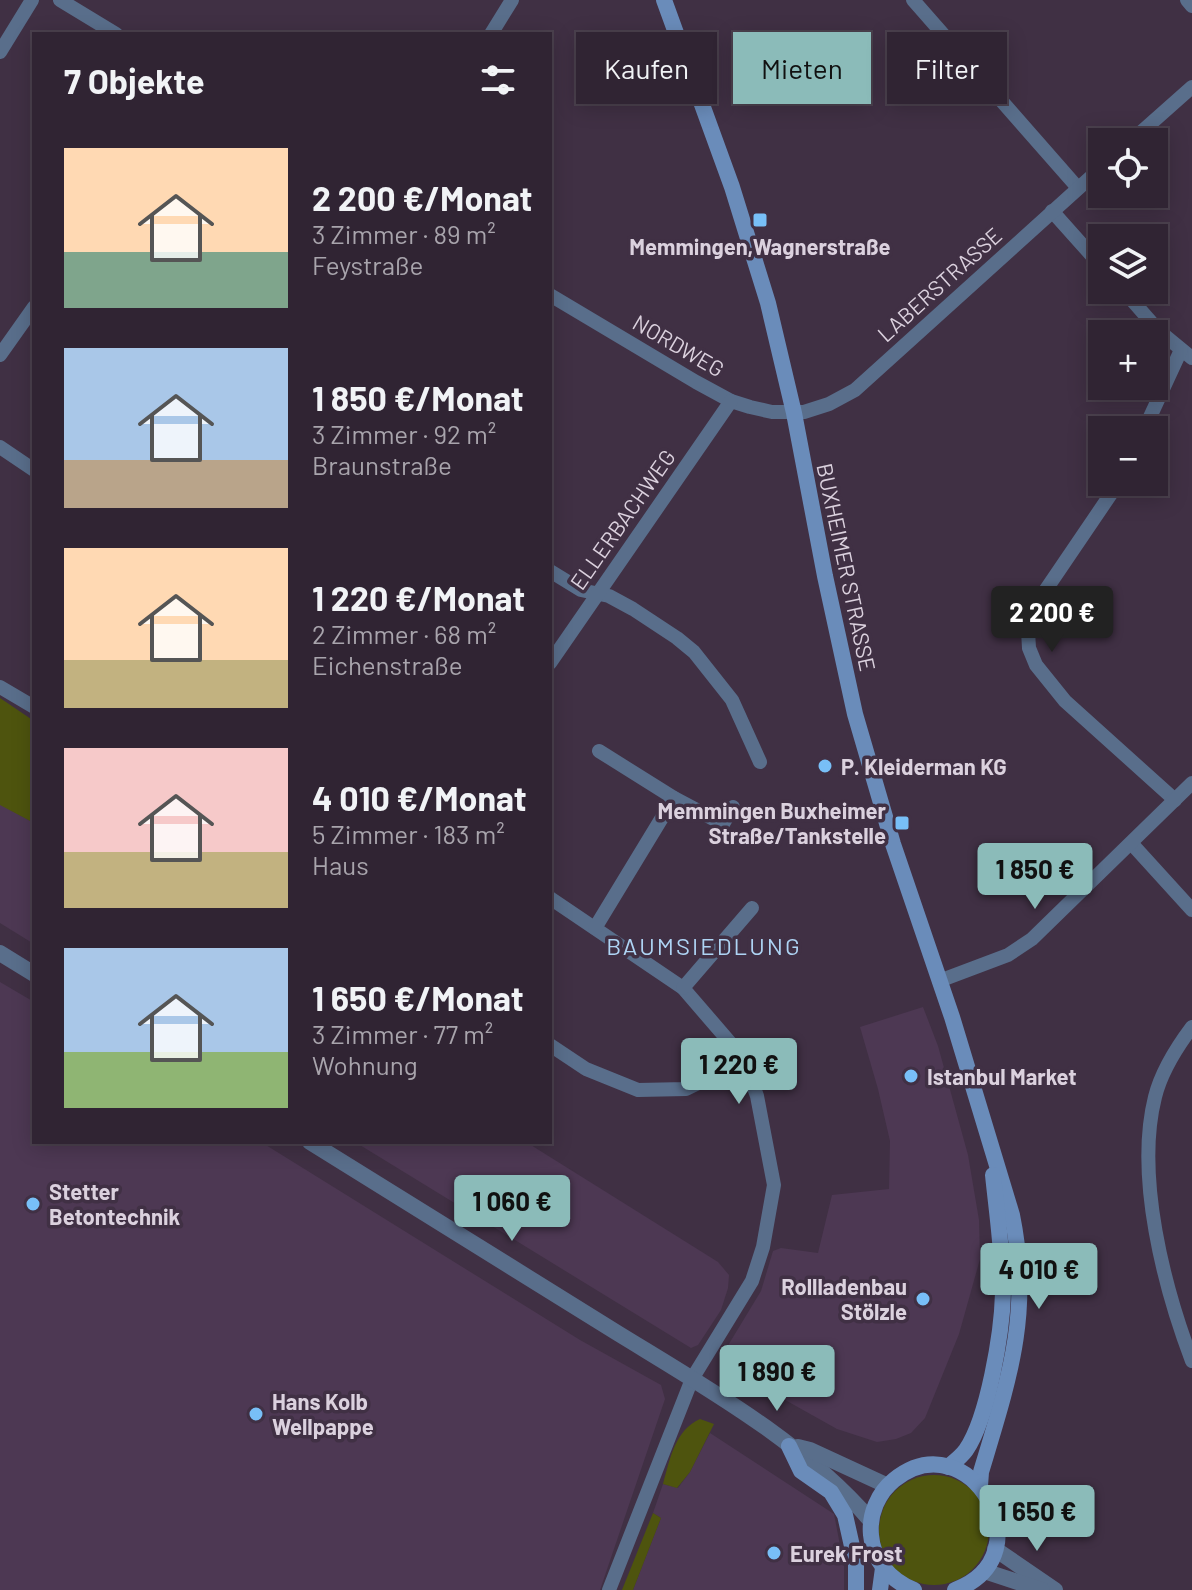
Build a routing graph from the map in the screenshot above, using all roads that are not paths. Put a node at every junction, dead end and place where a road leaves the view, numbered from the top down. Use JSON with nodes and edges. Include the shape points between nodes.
{"nodes":[{"id":1,"x":32,"y":0,"type":"edge"},
{"id":2,"x":60,"y":0,"type":"edge"},
{"id":3,"x":512,"y":0,"type":"edge"},
{"id":4,"x":664,"y":0,"type":"edge"},
{"id":5,"x":913,"y":0,"type":"edge"},
{"id":6,"x":1187,"y":0,"type":"edge"},
{"id":7,"x":1192,"y":6,"type":"edge"},
{"id":8,"x":86,"y":7,"type":"edge"},
{"id":9,"x":114,"y":32,"type":"edge"},
{"id":10,"x":492,"y":32,"type":"edge"},
{"id":11,"x":0,"y":52,"type":"edge"},
{"id":12,"x":1192,"y":87,"type":"edge"},
{"id":13,"x":1146,"y":128,"type":"edge"},
{"id":14,"x":1088,"y":179,"type":"edge"},
{"id":15,"x":1078,"y":188,"type":"junction"},
{"id":16,"x":1052,"y":211,"type":"junction"},
{"id":17,"x":1088,"y":251,"type":"edge"},
{"id":18,"x":552,"y":296,"type":"edge"},
{"id":19,"x":1135,"y":304,"type":"edge"},
{"id":20,"x":32,"y":310,"type":"edge"},
{"id":21,"x":1186,"y":354,"type":"edge"},
{"id":22,"x":0,"y":355,"type":"edge"},
{"id":23,"x":731,"y":401,"type":"junction"},
{"id":24,"x":794,"y":413,"type":"junction"},
{"id":25,"x":1152,"y":416,"type":"edge"},
{"id":26,"x":0,"y":447,"type":"edge"},
{"id":27,"x":32,"y":469,"type":"edge"},
{"id":28,"x":1109,"y":496,"type":"edge"},
{"id":29,"x":552,"y":572,"type":"edge"},
{"id":30,"x":597,"y":593,"type":"junction"},
{"id":31,"x":552,"y":660,"type":"edge"},
{"id":32,"x":0,"y":687,"type":"edge"},
{"id":33,"x":32,"y":706,"type":"edge"},
{"id":34,"x":599,"y":751,"type":"dead end"},
{"id":35,"x":760,"y":762,"type":"dead end"},
{"id":36,"x":1192,"y":783,"type":"edge"},
{"id":37,"x":674,"y":798,"type":"junction"},
{"id":38,"x":1175,"y":800,"type":"junction"},
{"id":39,"x":733,"y":807,"type":"dead end"},
{"id":40,"x":1132,"y":844,"type":"junction"},
{"id":41,"x":552,"y":899,"type":"edge"},
{"id":42,"x":752,"y":908,"type":"dead end"},
{"id":43,"x":1192,"y":910,"type":"edge"},
{"id":44,"x":595,"y":928,"type":"junction"},
{"id":45,"x":0,"y":953,"type":"edge"},
{"id":46,"x":32,"y":973,"type":"edge"},
{"id":47,"x":939,"y":981,"type":"junction"},
{"id":48,"x":683,"y":988,"type":"junction"},
{"id":49,"x":1192,"y":1027,"type":"edge"},
{"id":50,"x":552,"y":1046,"type":"edge"},
{"id":51,"x":744,"y":1061,"type":"junction"},
{"id":52,"x":989,"y":1142,"type":"junction"},
{"id":53,"x":313,"y":1144,"type":"edge"},
{"id":54,"x":1192,"y":1361,"type":"edge"},
{"id":55,"x":692,"y":1379,"type":"junction"},
{"id":56,"x":789,"y":1446,"type":"junction"},
{"id":57,"x":948,"y":1467,"type":"junction"},
{"id":58,"x":888,"y":1486,"type":"junction"},
{"id":59,"x":980,"y":1486,"type":"junction"},
{"id":60,"x":871,"y":1521,"type":"junction"},
{"id":61,"x":995,"y":1549,"type":"junction"},
{"id":62,"x":883,"y":1568,"type":"junction"},
{"id":63,"x":984,"y":1571,"type":"junction"},
{"id":64,"x":609,"y":1590,"type":"edge"},
{"id":65,"x":856,"y":1590,"type":"edge"},
{"id":66,"x":880,"y":1590,"type":"edge"},
{"id":67,"x":912,"y":1590,"type":"edge"},
{"id":68,"x":955,"y":1590,"type":"edge"},
{"id":69,"x":1042,"y":1590,"type":"edge"},
{"id":70,"x":1055,"y":1590,"type":"edge"}],
"edges":[{"from":1,"to":11,"type":"street"},
{"from":2,"to":8,"type":"street"},
{"from":3,"to":10,"type":"street"},
{"from":4,"to":24,"type":"main road","name":"BUXHEIMER STRASSE","via":[[751,245]]},
{"from":5,"to":15,"type":"street"},
{"from":6,"to":7,"type":"street"},
{"from":8,"to":9,"type":"street"},
{"from":12,"to":13,"type":"street"},
{"from":14,"to":15,"type":"street","name":"LABERSTRASSE"},
{"from":15,"to":16,"type":"street","name":"LABERSTRASSE"},
{"from":16,"to":17,"type":"street"},
{"from":16,"to":24,"type":"street","name":"LABERSTRASSE","via":[[855,390]]},
{"from":18,"to":23,"type":"street","name":"NORDWEG"},
{"from":19,"to":21,"type":"street"},
{"from":20,"to":22,"type":"street"},
{"from":21,"to":25,"type":"street"},
{"from":23,"to":24,"type":"street","name":"NORDWEG"},
{"from":23,"to":30,"type":"street","name":"ELLERBACHWEG"},
{"from":24,"to":47,"type":"main road","name":"BUXHEIMER STRASSE","via":[[855,714]]},
{"from":26,"to":27,"type":"street"},
{"from":28,"to":38,"type":"street","via":[[1030,617],[1029,648],[1065,701]]},
{"from":29,"to":30,"type":"street"},
{"from":30,"to":31,"type":"street","name":"ELLERBACHWEG"},
{"from":30,"to":35,"type":"street","via":[[633,609],[694,652],[732,700]]},
{"from":32,"to":33,"type":"street"},
{"from":34,"to":37,"type":"street"},
{"from":36,"to":38,"type":"street"},
{"from":37,"to":39,"type":"street","via":[[723,824]]},
{"from":37,"to":44,"type":"street"},
{"from":38,"to":40,"type":"street"},
{"from":40,"to":43,"type":"street"},
{"from":40,"to":47,"type":"street","via":[[1020,948]]},
{"from":41,"to":44,"type":"street"},
{"from":42,"to":48,"type":"street"},
{"from":44,"to":48,"type":"street"},
{"from":45,"to":46,"type":"street"},
{"from":47,"to":52,"type":"main road","name":"BUXHEIMER STRASSE"},
{"from":48,"to":51,"type":"street"},
{"from":49,"to":54,"type":"street","via":[[1156,1095],[1150,1150],[1161,1260]]},
{"from":50,"to":51,"type":"street","via":[[586,1069],[638,1090],[686,1089]]},
{"from":51,"to":55,"type":"street","via":[[757,1096],[774,1185],[752,1281]]},
{"from":52,"to":57,"type":"main road","name":"BUXHEIMER STRASSE","via":[[1003,1294],[997,1344],[971,1440]]},
{"from":52,"to":59,"type":"main road","name":"BUXHEIMER STRASSE","via":[[1015,1229],[1020,1300],[1012,1368]]},
{"from":53,"to":55,"type":"street"},
{"from":55,"to":56,"type":"street"},
{"from":55,"to":64,"type":"street"},
{"from":56,"to":58,"type":"street","via":[[810,1450]]},
{"from":56,"to":60,"type":"street","via":[[832,1479]]},
{"from":56,"to":65,"type":"main road","via":[[801,1471],[831,1492],[845,1515]]},
{"from":57,"to":58,"type":"main road","via":[[909,1471]]},
{"from":57,"to":59,"type":"main road"},
{"from":58,"to":60,"type":"main road"},
{"from":59,"to":61,"type":"main road","via":[[995,1509]]},
{"from":60,"to":62,"type":"main road"},
{"from":61,"to":63,"type":"main road"},
{"from":61,"to":70,"type":"street"},
{"from":62,"to":66,"type":"main road"},
{"from":62,"to":67,"type":"main road"},
{"from":63,"to":68,"type":"main road"},
{"from":63,"to":69,"type":"street"}]}
